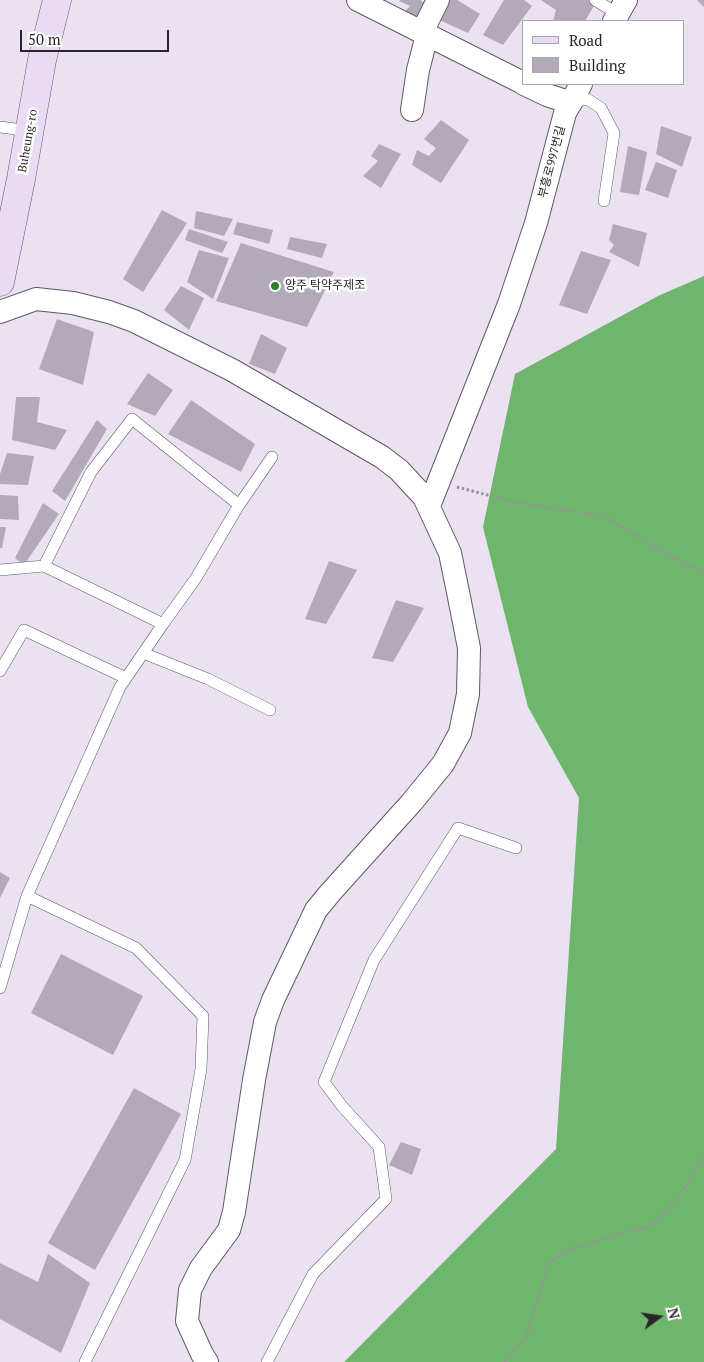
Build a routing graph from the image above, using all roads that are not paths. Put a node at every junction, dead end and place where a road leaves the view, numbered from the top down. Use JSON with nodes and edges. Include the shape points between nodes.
{"nodes":[{"id":1,"x":57,"y":0,"type":"edge"},
{"id":2,"x":438,"y":0,"type":"edge"},
{"id":3,"x":595,"y":0,"type":"edge"},
{"id":4,"x":362,"y":1,"type":"edge"},
{"id":5,"x":620,"y":12,"type":"edge"},
{"id":6,"x":427,"y":35,"type":"junction"},
{"id":7,"x":522,"y":82,"type":"edge"},
{"id":8,"x":528,"y":85,"type":"edge"},
{"id":9,"x":576,"y":93,"type":"edge"},
{"id":10,"x":412,"y":110,"type":"dead end"},
{"id":11,"x":0,"y":127,"type":"edge"},
{"id":12,"x":30,"y":131,"type":"junction"},
{"id":13,"x":604,"y":201,"type":"dead end"},
{"id":14,"x":6,"y":225,"type":"edge"},
{"id":15,"x":0,"y":282,"type":"edge"},
{"id":16,"x":0,"y":312,"type":"edge"},
{"id":17,"x":272,"y":458,"type":"dead end"},
{"id":18,"x":238,"y":505,"type":"junction"},
{"id":19,"x":429,"y":506,"type":"junction"},
{"id":20,"x":44,"y":566,"type":"junction"},
{"id":21,"x":0,"y":570,"type":"edge"},
{"id":22,"x":163,"y":624,"type":"junction"},
{"id":23,"x":143,"y":654,"type":"junction"},
{"id":24,"x":0,"y":671,"type":"edge"},
{"id":25,"x":126,"y":678,"type":"junction"},
{"id":26,"x":270,"y":710,"type":"dead end"},
{"id":27,"x":516,"y":848,"type":"dead end"},
{"id":28,"x":27,"y":896,"type":"junction"},
{"id":29,"x":4,"y":960,"type":"edge"},
{"id":30,"x":0,"y":988,"type":"edge"},
{"id":31,"x":85,"y":1362,"type":"edge"},
{"id":32,"x":207,"y":1362,"type":"edge"},
{"id":33,"x":267,"y":1362,"type":"edge"}],
"edges":[{"from":1,"to":12,"type":"main road","name":"Buheung-ro","via":[[42,60]]},
{"from":2,"to":6,"type":"street","via":[[426,24]]},
{"from":3,"to":5,"type":"lane"},
{"from":4,"to":6,"type":"street"},
{"from":6,"to":7,"type":"street"},
{"from":6,"to":10,"type":"street"},
{"from":8,"to":9,"type":"street","via":[[547,95]]},
{"from":9,"to":13,"type":"lane","via":[[600,108],[614,132]]},
{"from":9,"to":19,"type":"street","name":"부흥로997번길","via":[[565,113],[536,223],[509,304]]},
{"from":11,"to":12,"type":"lane"},
{"from":12,"to":14,"type":"main road","name":"Buheung-ro"},
{"from":14,"to":15,"type":"main road","name":"Buheung-ro"},
{"from":16,"to":19,"type":"street","via":[[36,299],[91,307],[134,321],[232,370],[382,457],[399,470]]},
{"from":17,"to":18,"type":"lane"},
{"from":18,"to":20,"type":"lane","via":[[132,419],[92,472]]},
{"from":18,"to":22,"type":"lane","via":[[196,578]]},
{"from":19,"to":32,"type":"street","via":[[450,553],[469,648],[468,694],[460,733],[444,764],[316,910],[272,1000],[254,1080],[229,1230],[201,1268],[190,1290],[187,1321]]},
{"from":20,"to":21,"type":"lane"},
{"from":20,"to":22,"type":"lane"},
{"from":22,"to":23,"type":"lane"},
{"from":23,"to":25,"type":"lane"},
{"from":23,"to":26,"type":"lane","via":[[208,679]]},
{"from":24,"to":25,"type":"lane","via":[[24,630]]},
{"from":25,"to":28,"type":"lane"},
{"from":27,"to":33,"type":"lane","via":[[458,828],[374,960],[324,1082],[379,1146],[386,1199],[313,1274]]},
{"from":28,"to":29,"type":"lane"},
{"from":28,"to":31,"type":"lane","via":[[136,948],[203,1016],[201,1069],[185,1160]]},
{"from":29,"to":30,"type":"lane"}]}
